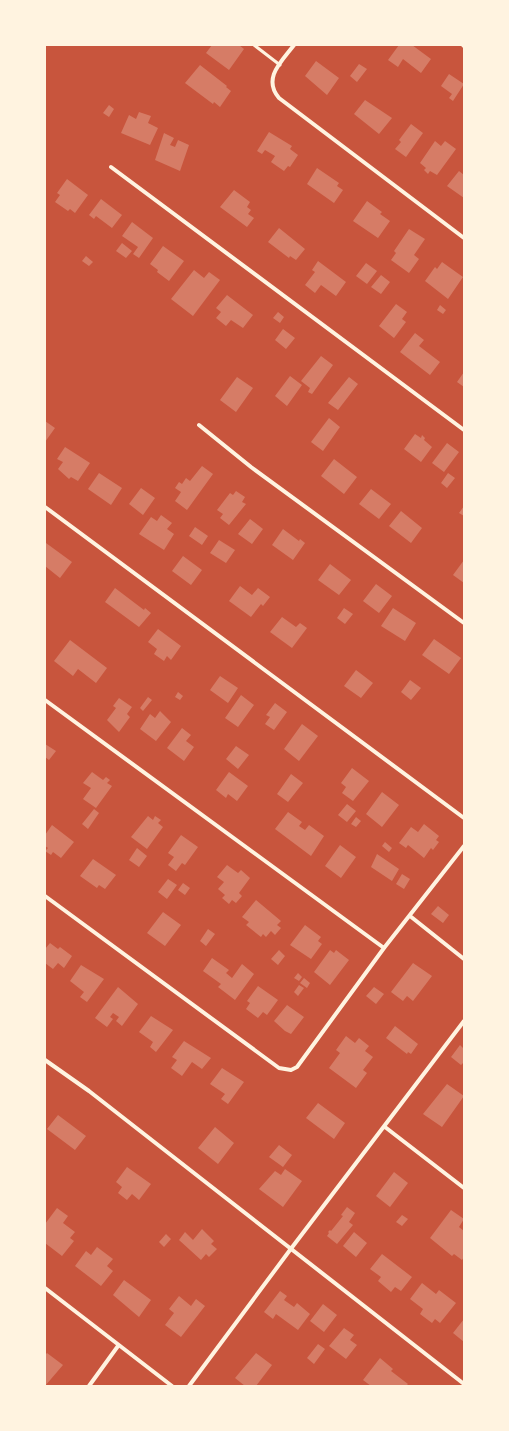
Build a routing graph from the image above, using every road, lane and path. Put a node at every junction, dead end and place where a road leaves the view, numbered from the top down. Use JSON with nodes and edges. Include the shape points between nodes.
{"nodes":[{"id":1,"x":254,"y":45,"type":"edge"},
{"id":2,"x":294,"y":45,"type":"edge"},
{"id":3,"x":280,"y":65,"type":"junction"},
{"id":4,"x":111,"y":167,"type":"dead end"},
{"id":5,"x":464,"y":238,"type":"edge"},
{"id":6,"x":198,"y":425,"type":"dead end"},
{"id":7,"x":464,"y":430,"type":"edge"},
{"id":8,"x":45,"y":507,"type":"edge"},
{"id":9,"x":464,"y":623,"type":"edge"},
{"id":10,"x":45,"y":700,"type":"edge"},
{"id":11,"x":464,"y":818,"type":"edge"},
{"id":12,"x":464,"y":846,"type":"edge"},
{"id":13,"x":45,"y":896,"type":"edge"},
{"id":14,"x":410,"y":916,"type":"junction"},
{"id":15,"x":384,"y":948,"type":"junction"},
{"id":16,"x":464,"y":959,"type":"edge"},
{"id":17,"x":464,"y":1021,"type":"edge"},
{"id":18,"x":45,"y":1060,"type":"edge"},
{"id":19,"x":385,"y":1127,"type":"junction"},
{"id":20,"x":464,"y":1188,"type":"edge"},
{"id":21,"x":290,"y":1250,"type":"junction"},
{"id":22,"x":45,"y":1288,"type":"edge"},
{"id":23,"x":118,"y":1346,"type":"junction"},
{"id":24,"x":464,"y":1384,"type":"edge"},
{"id":25,"x":89,"y":1386,"type":"edge"},
{"id":26,"x":172,"y":1386,"type":"edge"},
{"id":27,"x":190,"y":1386,"type":"edge"}],
"edges":[{"from":1,"to":3,"type":"lane"},
{"from":2,"to":3,"type":"street"},
{"from":3,"to":5,"type":"street","via":[[273,73],[272,85],[279,98]]},
{"from":4,"to":7,"type":"street"},
{"from":6,"to":9,"type":"street","via":[[251,467]]},
{"from":8,"to":11,"type":"street"},
{"from":10,"to":15,"type":"street"},
{"from":12,"to":14,"type":"street"},
{"from":13,"to":15,"type":"street","via":[[279,1068],[290,1070],[297,1067]]},
{"from":14,"to":15,"type":"street"},
{"from":14,"to":16,"type":"street"},
{"from":17,"to":19,"type":"street"},
{"from":18,"to":21,"type":"street","via":[[89,1091]]},
{"from":19,"to":20,"type":"street"},
{"from":19,"to":21,"type":"street"},
{"from":21,"to":24,"type":"street"},
{"from":21,"to":27,"type":"street"},
{"from":22,"to":23,"type":"street"},
{"from":23,"to":25,"type":"street"},
{"from":23,"to":26,"type":"street"}]}
